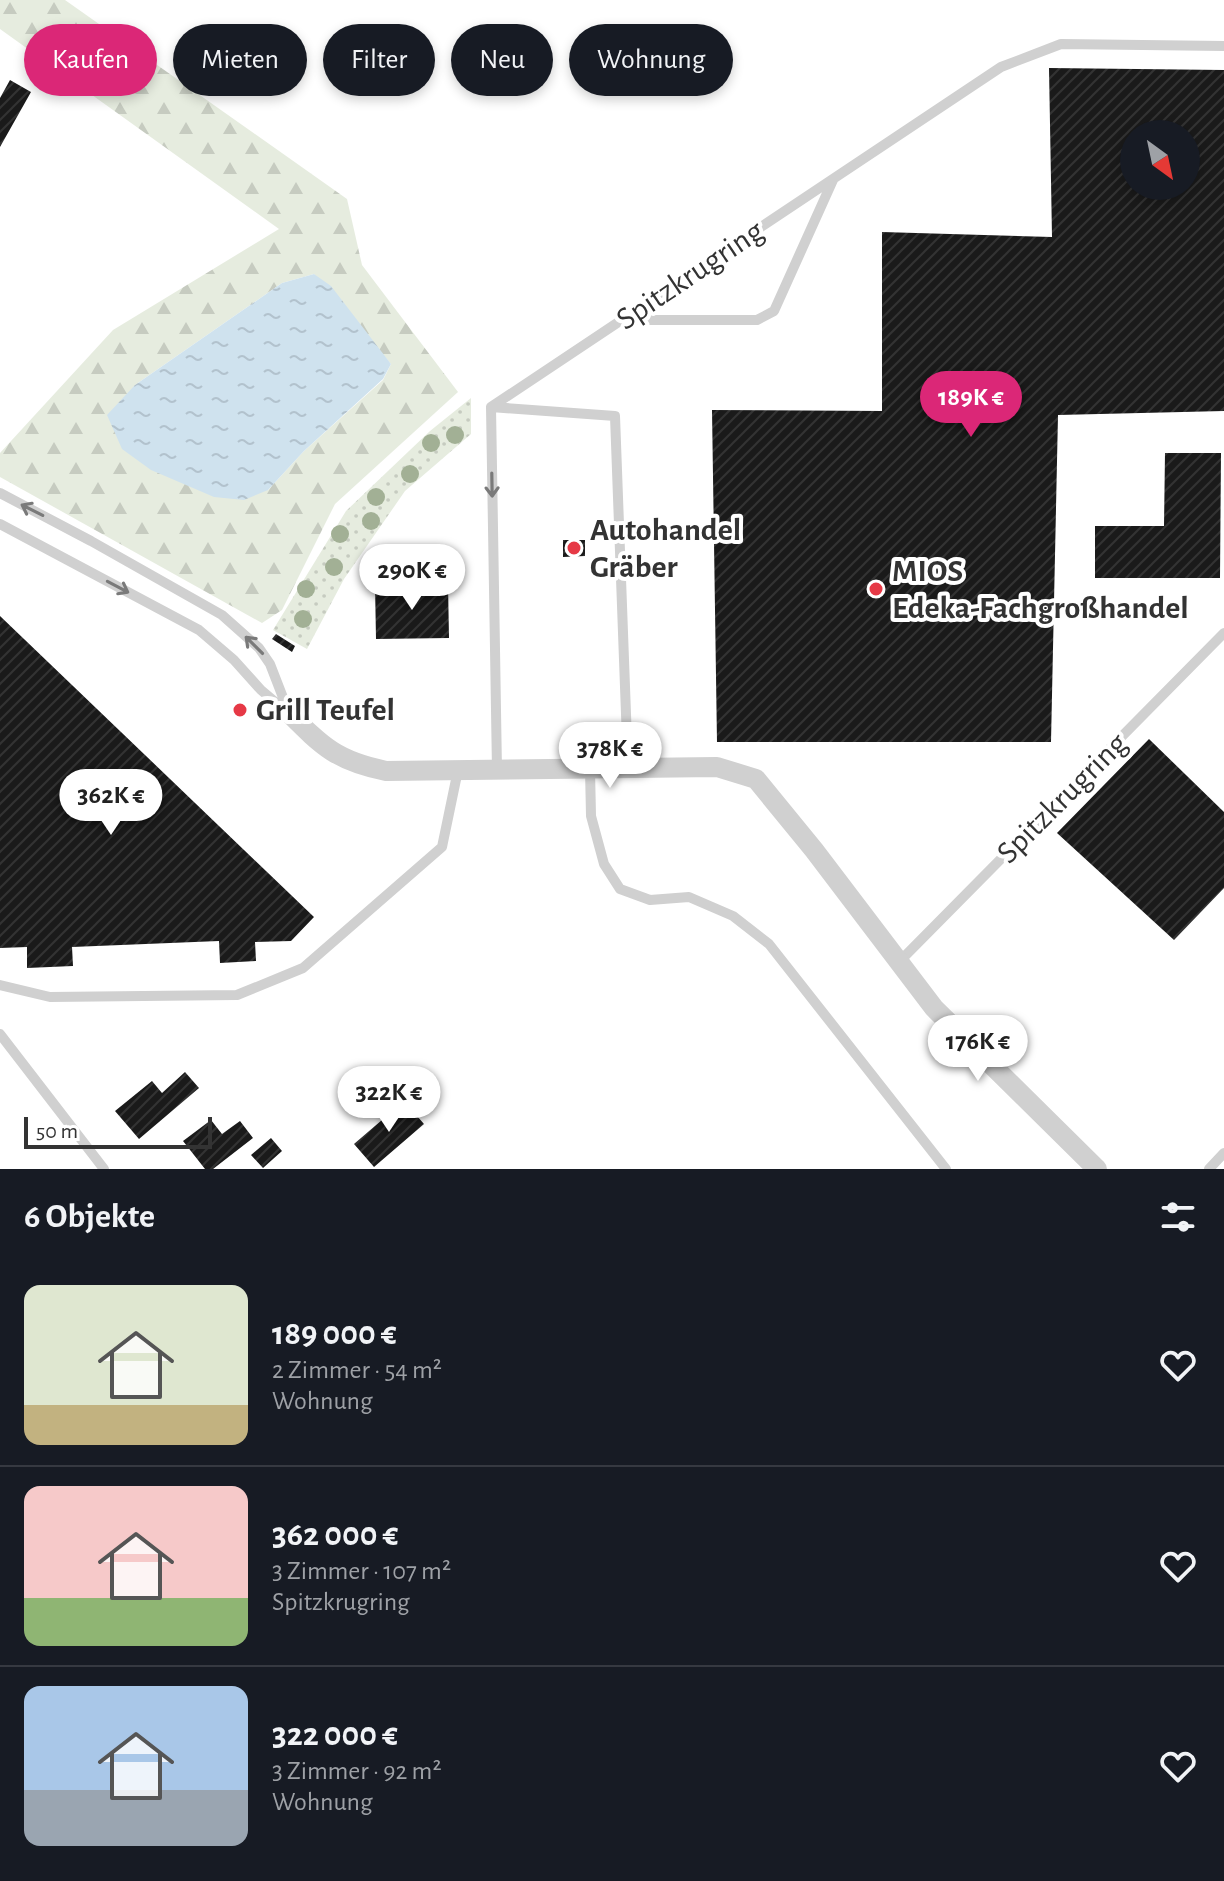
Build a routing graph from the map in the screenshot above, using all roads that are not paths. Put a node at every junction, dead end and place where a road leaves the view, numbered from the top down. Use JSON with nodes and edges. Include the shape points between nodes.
{"nodes":[{"id":1,"x":1224,"y":46,"type":"edge"},
{"id":2,"x":834,"y":178,"type":"junction"},
{"id":3,"x":622,"y":320,"type":"junction"},
{"id":4,"x":491,"y":407,"type":"junction"},
{"id":5,"x":0,"y":493,"type":"edge"},
{"id":6,"x":0,"y":524,"type":"edge"},
{"id":7,"x":1224,"y":633,"type":"edge"},
{"id":8,"x":289,"y":713,"type":"junction"},
{"id":9,"x":628,"y":768,"type":"junction"},
{"id":10,"x":590,"y":769,"type":"junction"},
{"id":11,"x":458,"y":770,"type":"junction"},
{"id":12,"x":497,"y":770,"type":"junction"},
{"id":13,"x":899,"y":962,"type":"junction"},
{"id":14,"x":0,"y":985,"type":"edge"},
{"id":15,"x":0,"y":1034,"type":"edge"},
{"id":16,"x":1224,"y":1153,"type":"edge"},
{"id":17,"x":104,"y":1169,"type":"edge"},
{"id":18,"x":946,"y":1169,"type":"edge"},
{"id":19,"x":1097,"y":1169,"type":"edge"},
{"id":20,"x":1209,"y":1169,"type":"edge"}],
"edges":[{"from":1,"to":2,"type":"lane","name":"Spitzkrugring","via":[[1061,44],[1001,67]]},
{"from":2,"to":3,"type":"lane","name":"Spitzkrugring"},
{"from":2,"to":3,"type":"lane","via":[[774,311],[757,320]]},
{"from":3,"to":4,"type":"lane","name":"Spitzkrugring"},
{"from":4,"to":9,"type":"lane","via":[[615,416]]},
{"from":4,"to":12,"type":"lane","one_way":true},
{"from":8,"to":5,"type":"lane","one_way":true,"via":[[270,664],[222,615]]},
{"from":6,"to":8,"type":"lane","one_way":true,"via":[[199,630]]},
{"from":7,"to":13,"type":"lane","name":"Spitzkrugring"},
{"from":8,"to":11,"type":"street","via":[[324,748],[355,765],[386,771]]},
{"from":9,"to":10,"type":"street"},
{"from":9,"to":13,"type":"street","via":[[717,767],[756,779]]},
{"from":10,"to":12,"type":"street"},
{"from":10,"to":18,"type":"lane","via":[[591,816],[604,864],[620,889],[650,900],[689,897],[733,916],[769,944]]},
{"from":11,"to":12,"type":"street"},
{"from":11,"to":14,"type":"lane","via":[[442,847],[303,968],[237,995],[50,997]]},
{"from":13,"to":19,"type":"street","via":[[934,1008]]},
{"from":15,"to":17,"type":"lane"},
{"from":16,"to":20,"type":"lane"}]}
